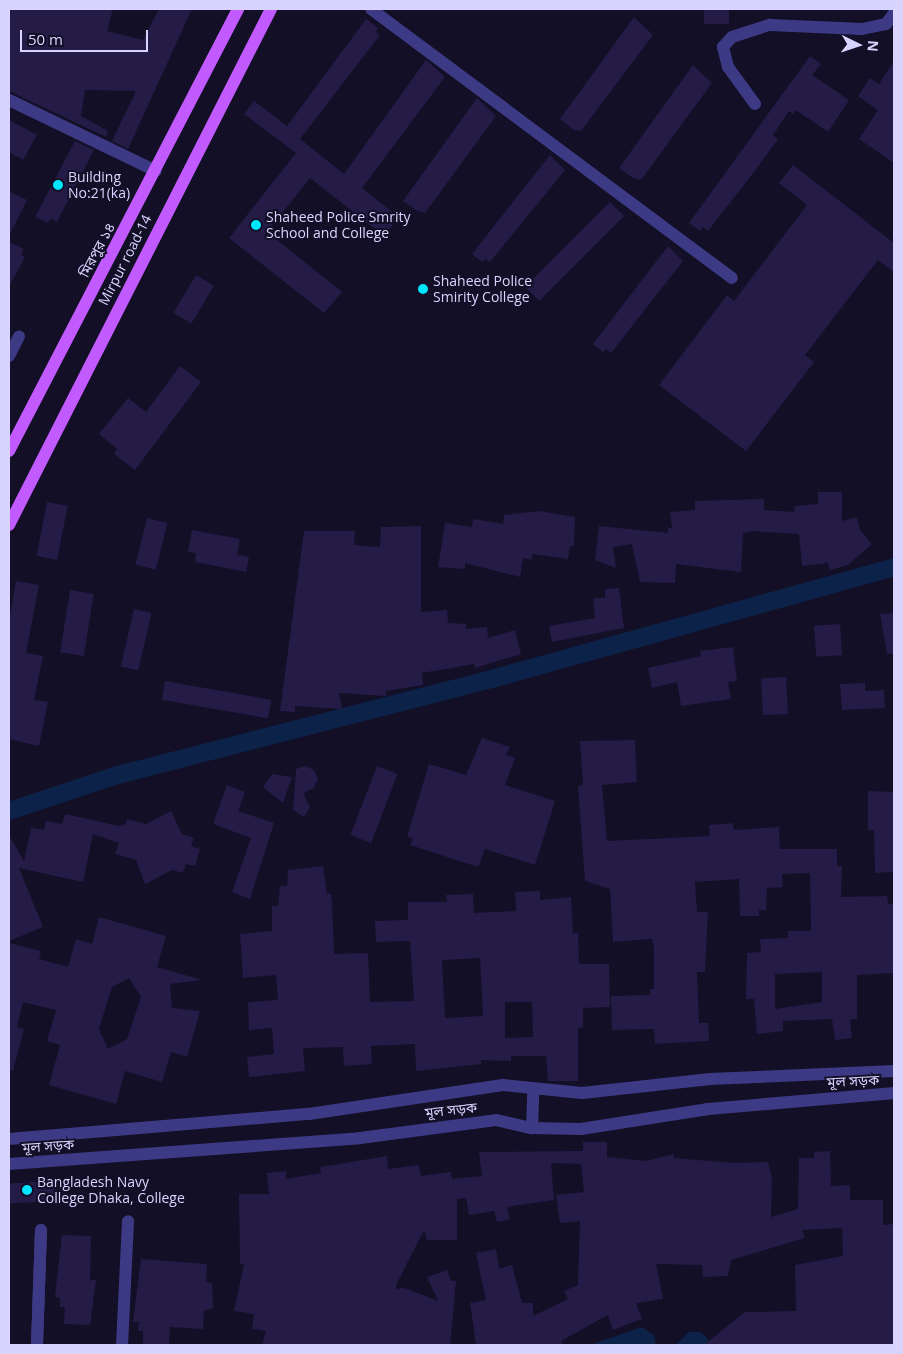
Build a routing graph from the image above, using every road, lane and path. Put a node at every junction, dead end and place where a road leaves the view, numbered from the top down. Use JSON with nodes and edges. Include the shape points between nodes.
{"nodes":[{"id":1,"x":238,"y":9,"type":"edge"},
{"id":2,"x":271,"y":9,"type":"edge"},
{"id":3,"x":371,"y":9,"type":"edge"},
{"id":4,"x":894,"y":13,"type":"edge"},
{"id":5,"x":9,"y":100,"type":"edge"},
{"id":6,"x":755,"y":104,"type":"dead end"},
{"id":7,"x":156,"y":171,"type":"junction"},
{"id":8,"x":732,"y":278,"type":"dead end"},
{"id":9,"x":19,"y":336,"type":"dead end"},
{"id":10,"x":9,"y":356,"type":"edge"},
{"id":11,"x":9,"y":451,"type":"edge"},
{"id":12,"x":9,"y":525,"type":"edge"},
{"id":13,"x":894,"y":1071,"type":"edge"},
{"id":14,"x":533,"y":1090,"type":"junction"},
{"id":15,"x":894,"y":1093,"type":"edge"},
{"id":16,"x":532,"y":1128,"type":"junction"},
{"id":17,"x":9,"y":1139,"type":"edge"},
{"id":18,"x":9,"y":1164,"type":"edge"},
{"id":19,"x":128,"y":1221,"type":"dead end"},
{"id":20,"x":41,"y":1235,"type":"dead end"},
{"id":21,"x":37,"y":1345,"type":"edge"},
{"id":22,"x":122,"y":1345,"type":"edge"}],
"edges":[{"from":1,"to":7,"type":"main road","name":"মিরপুর ১৪"},
{"from":2,"to":12,"type":"main road","name":"Mirpur road-14"},
{"from":3,"to":8,"type":"street"},
{"from":4,"to":6,"type":"street","via":[[886,24],[862,29],[770,25],[732,37],[723,48],[728,67]]},
{"from":5,"to":7,"type":"street"},
{"from":7,"to":11,"type":"main road","name":"মিরপুর ১৪"},
{"from":9,"to":10,"type":"street"},
{"from":13,"to":14,"type":"street","name":"মূল সড়ক","via":[[710,1079],[582,1093]]},
{"from":14,"to":16,"type":"street"},
{"from":14,"to":17,"type":"street","name":"মূল সড়ক","via":[[503,1085],[309,1114]]},
{"from":15,"to":16,"type":"street","name":"মূল সড়ক","via":[[708,1108],[581,1129]]},
{"from":16,"to":18,"type":"street","name":"মূল সড়ক","via":[[496,1120],[360,1138]]},
{"from":19,"to":22,"type":"street"},
{"from":20,"to":21,"type":"street"}]}
